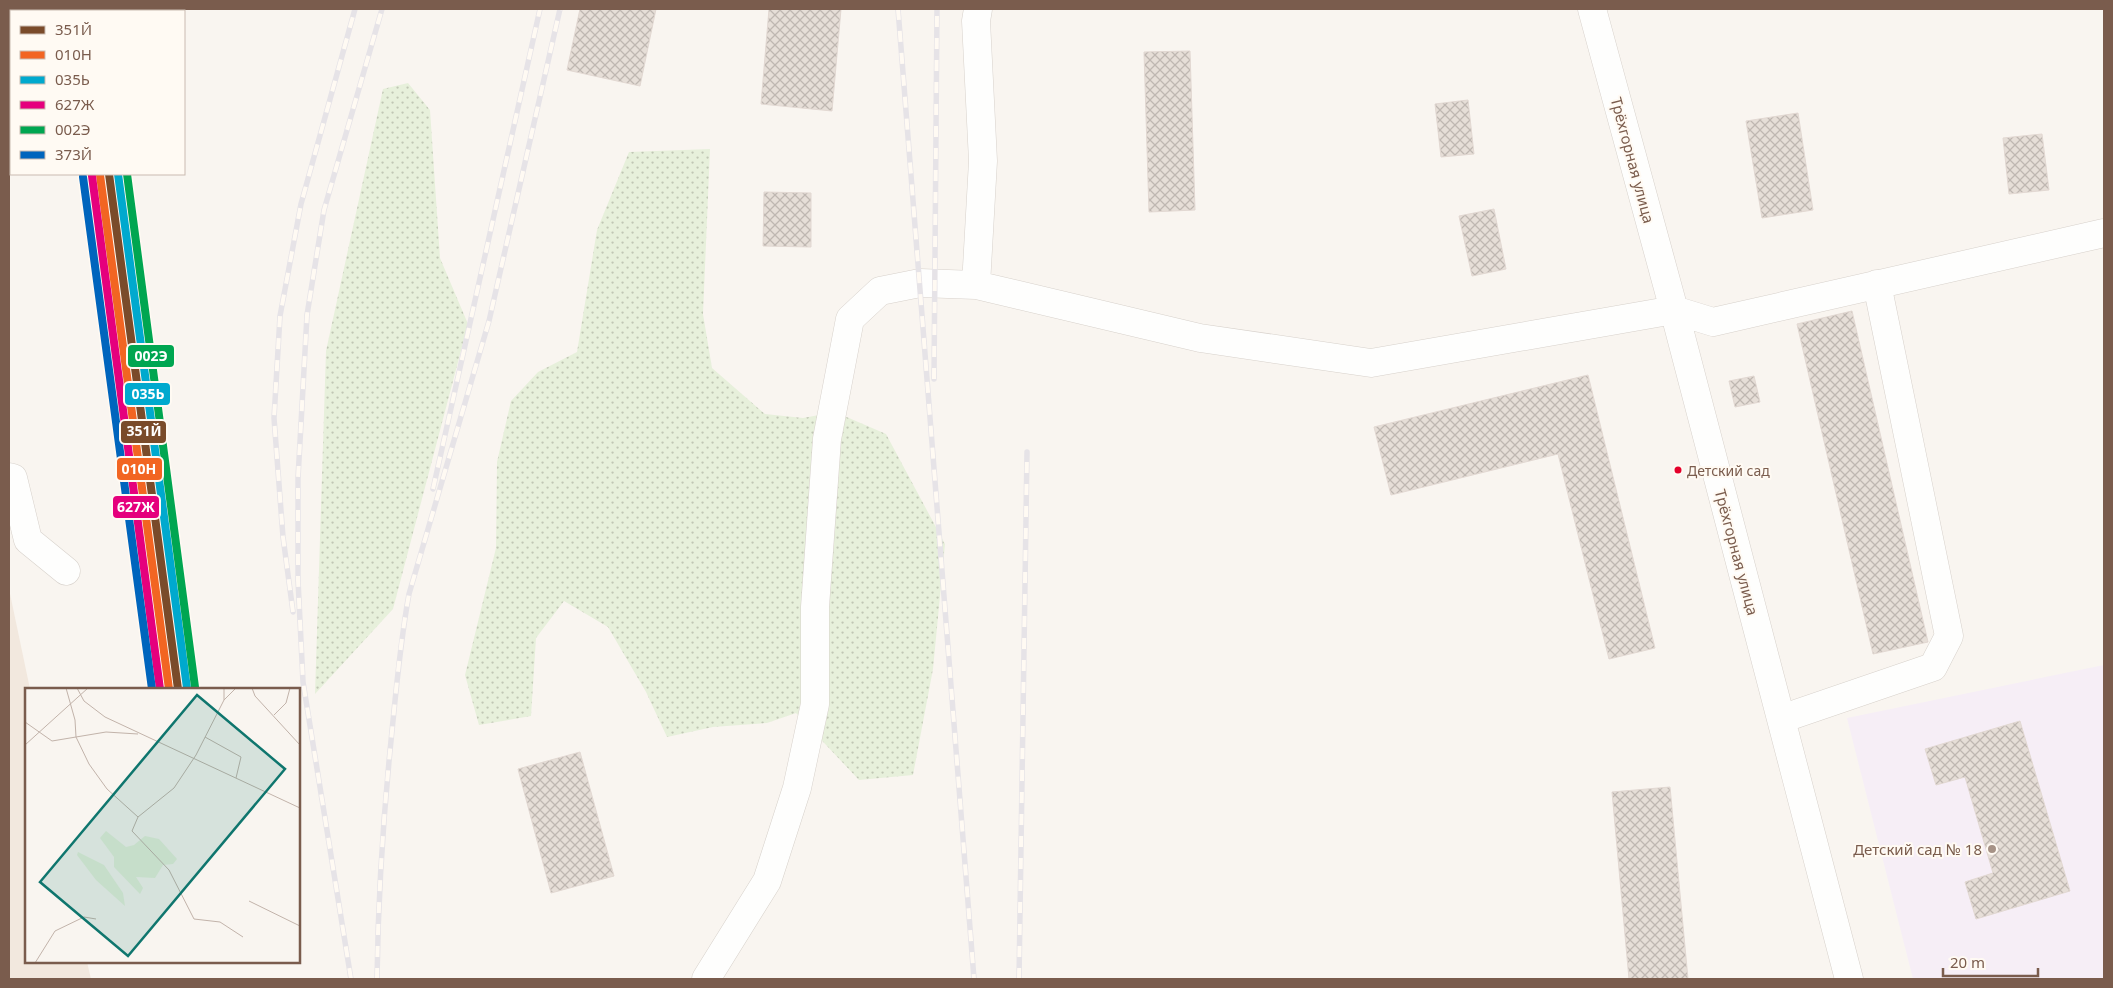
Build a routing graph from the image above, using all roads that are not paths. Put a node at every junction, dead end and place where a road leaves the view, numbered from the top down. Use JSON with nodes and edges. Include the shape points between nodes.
{"nodes":[{"id":1,"x":978,"y":9,"type":"edge"},
{"id":2,"x":1592,"y":9,"type":"edge"},
{"id":3,"x":2104,"y":233,"type":"edge"},
{"id":4,"x":1877,"y":284,"type":"junction"},
{"id":5,"x":976,"y":286,"type":"junction"},
{"id":6,"x":1674,"y":310,"type":"junction"},
{"id":7,"x":9,"y":478,"type":"edge"},
{"id":8,"x":66,"y":571,"type":"dead end"},
{"id":9,"x":1781,"y":719,"type":"junction"},
{"id":10,"x":706,"y":979,"type":"edge"},
{"id":11,"x":1849,"y":979,"type":"edge"}],
"edges":[{"from":1,"to":5,"type":"street","via":[[983,161]]},
{"from":2,"to":6,"type":"street","name":"Трёхгорная улица"},
{"from":3,"to":4,"type":"street"},
{"from":4,"to":6,"type":"street","via":[[1713,322]]},
{"from":4,"to":9,"type":"street","via":[[1949,636],[1933,666]]},
{"from":5,"to":6,"type":"street","via":[[1200,338],[1371,363]]},
{"from":5,"to":10,"type":"street","via":[[920,283],[880,291],[850,319],[828,439],[815,607],[815,704],[799,778],[767,881]]},
{"from":6,"to":9,"type":"street","name":"Трёхгорная улица"},
{"from":7,"to":8,"type":"street","via":[[13,478],[28,540]]},
{"from":9,"to":11,"type":"street","name":"Трёхгорная улица"}]}
